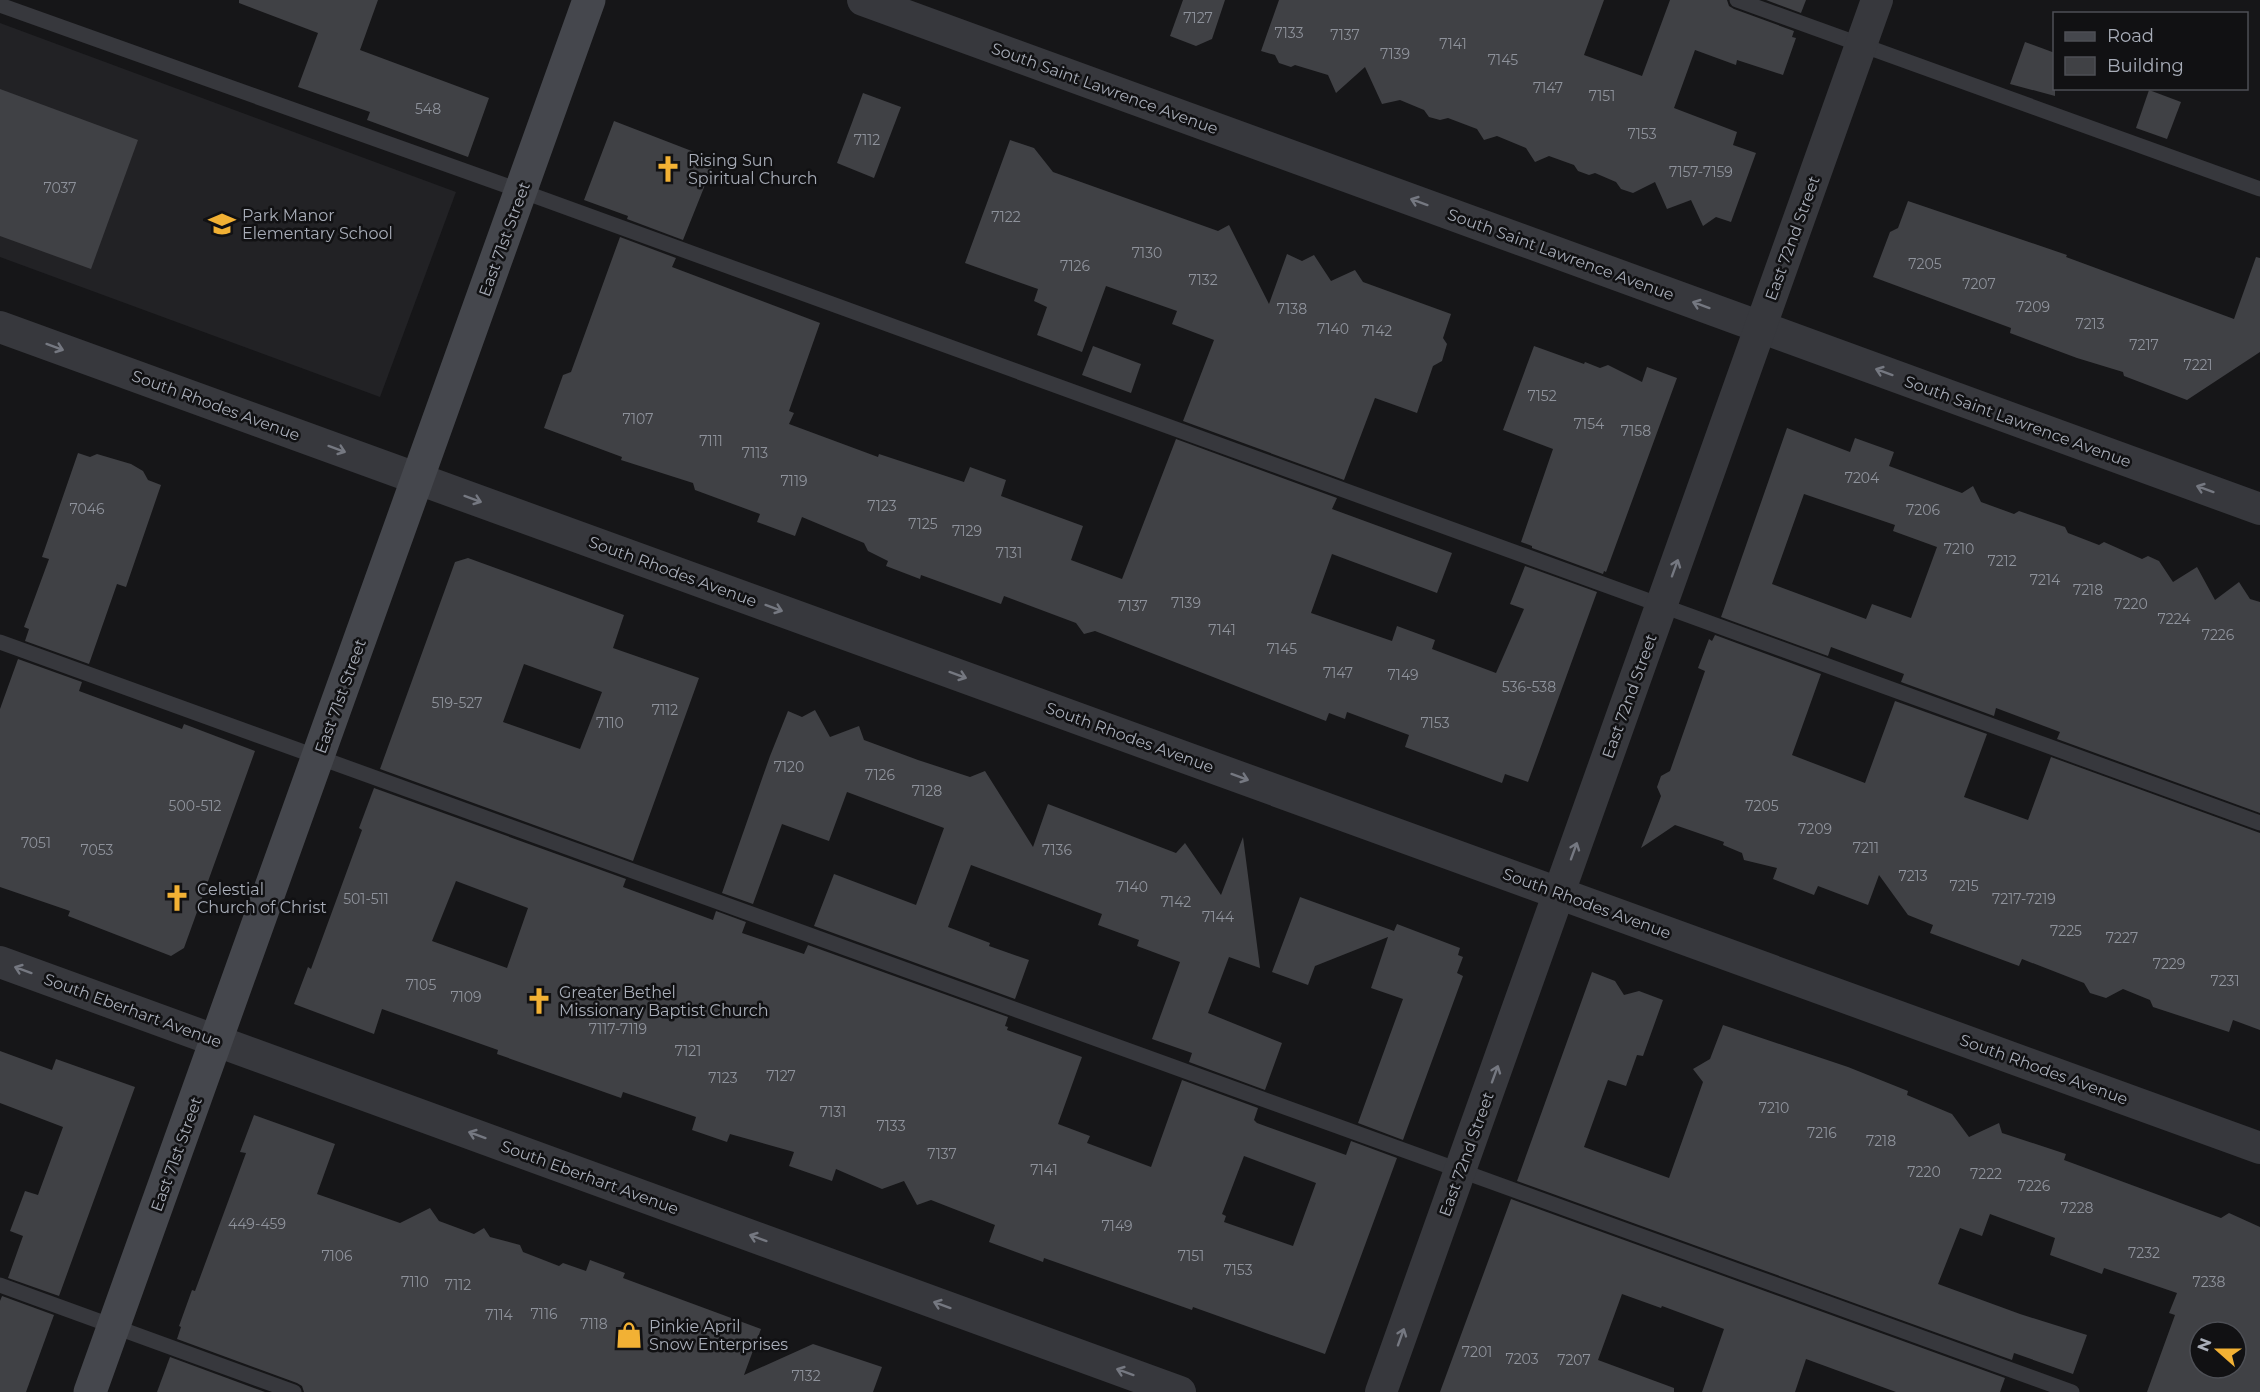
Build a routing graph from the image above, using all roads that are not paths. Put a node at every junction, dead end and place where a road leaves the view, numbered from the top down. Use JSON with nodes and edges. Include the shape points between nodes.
{"nodes":[{"id":1,"x":589,"y":0,"type":"edge"},
{"id":2,"x":863,"y":0,"type":"edge"},
{"id":3,"x":1737,"y":0,"type":"edge"},
{"id":4,"x":1877,"y":0,"type":"edge"},
{"id":5,"x":0,"y":5,"type":"edge"},
{"id":6,"x":1861,"y":45,"type":"junction"},
{"id":7,"x":2260,"y":189,"type":"edge"},
{"id":8,"x":521,"y":191,"type":"junction"},
{"id":9,"x":0,"y":327,"type":"edge"},
{"id":10,"x":1760,"y":327,"type":"junction"},
{"id":11,"x":418,"y":479,"type":"junction"},
{"id":12,"x":2260,"y":509,"type":"edge"},
{"id":13,"x":1661,"y":606,"type":"junction"},
{"id":14,"x":0,"y":642,"type":"edge"},
{"id":15,"x":318,"y":757,"type":"junction"},
{"id":16,"x":2260,"y":823,"type":"edge"},
{"id":17,"x":1559,"y":893,"type":"junction"},
{"id":18,"x":0,"y":962,"type":"edge"},
{"id":19,"x":216,"y":1041,"type":"junction"},
{"id":20,"x":2260,"y":1148,"type":"edge"},
{"id":21,"x":1460,"y":1172,"type":"junction"},
{"id":22,"x":0,"y":1285,"type":"edge"},
{"id":23,"x":114,"y":1326,"type":"junction"},
{"id":24,"x":90,"y":1392,"type":"edge"},
{"id":25,"x":294,"y":1392,"type":"edge"},
{"id":26,"x":1180,"y":1392,"type":"edge"},
{"id":27,"x":1381,"y":1392,"type":"edge"},
{"id":28,"x":2072,"y":1392,"type":"edge"}],
"edges":[{"from":1,"to":8,"type":"main road","name":"East 71st Street"},
{"from":10,"to":2,"type":"street","name":"South Saint Lawrence Avenue","one_way":true},
{"from":3,"to":6,"type":"lane"},
{"from":4,"to":6,"type":"street","name":"East 72nd Street"},
{"from":5,"to":8,"type":"lane"},
{"from":6,"to":7,"type":"lane"},
{"from":6,"to":10,"type":"street","name":"East 72nd Street"},
{"from":8,"to":11,"type":"main road","name":"East 71st Street"},
{"from":8,"to":13,"type":"lane"},
{"from":9,"to":11,"type":"street","name":"South Rhodes Avenue","one_way":true},
{"from":12,"to":10,"type":"street","name":"South Saint Lawrence Avenue","one_way":true},
{"from":13,"to":10,"type":"street","name":"East 72nd Street","one_way":true},
{"from":11,"to":15,"type":"main road","name":"East 71st Street"},
{"from":11,"to":17,"type":"street","name":"South Rhodes Avenue","one_way":true},
{"from":13,"to":16,"type":"lane"},
{"from":17,"to":13,"type":"street","name":"East 72nd Street","one_way":true},
{"from":14,"to":15,"type":"lane"},
{"from":15,"to":19,"type":"main road","name":"East 71st Street"},
{"from":15,"to":21,"type":"lane"},
{"from":17,"to":20,"type":"street","name":"South Rhodes Avenue"},
{"from":21,"to":17,"type":"street","name":"East 72nd Street","one_way":true},
{"from":19,"to":18,"type":"street","name":"South Eberhart Avenue","one_way":true},
{"from":19,"to":23,"type":"main road","name":"East 71st Street"},
{"from":26,"to":19,"type":"street","name":"South Eberhart Avenue","one_way":true},
{"from":27,"to":21,"type":"street","name":"East 72nd Street","one_way":true},
{"from":21,"to":28,"type":"lane"},
{"from":22,"to":23,"type":"lane"},
{"from":23,"to":24,"type":"main road","name":"East 71st Street"},
{"from":23,"to":25,"type":"lane"}]}
